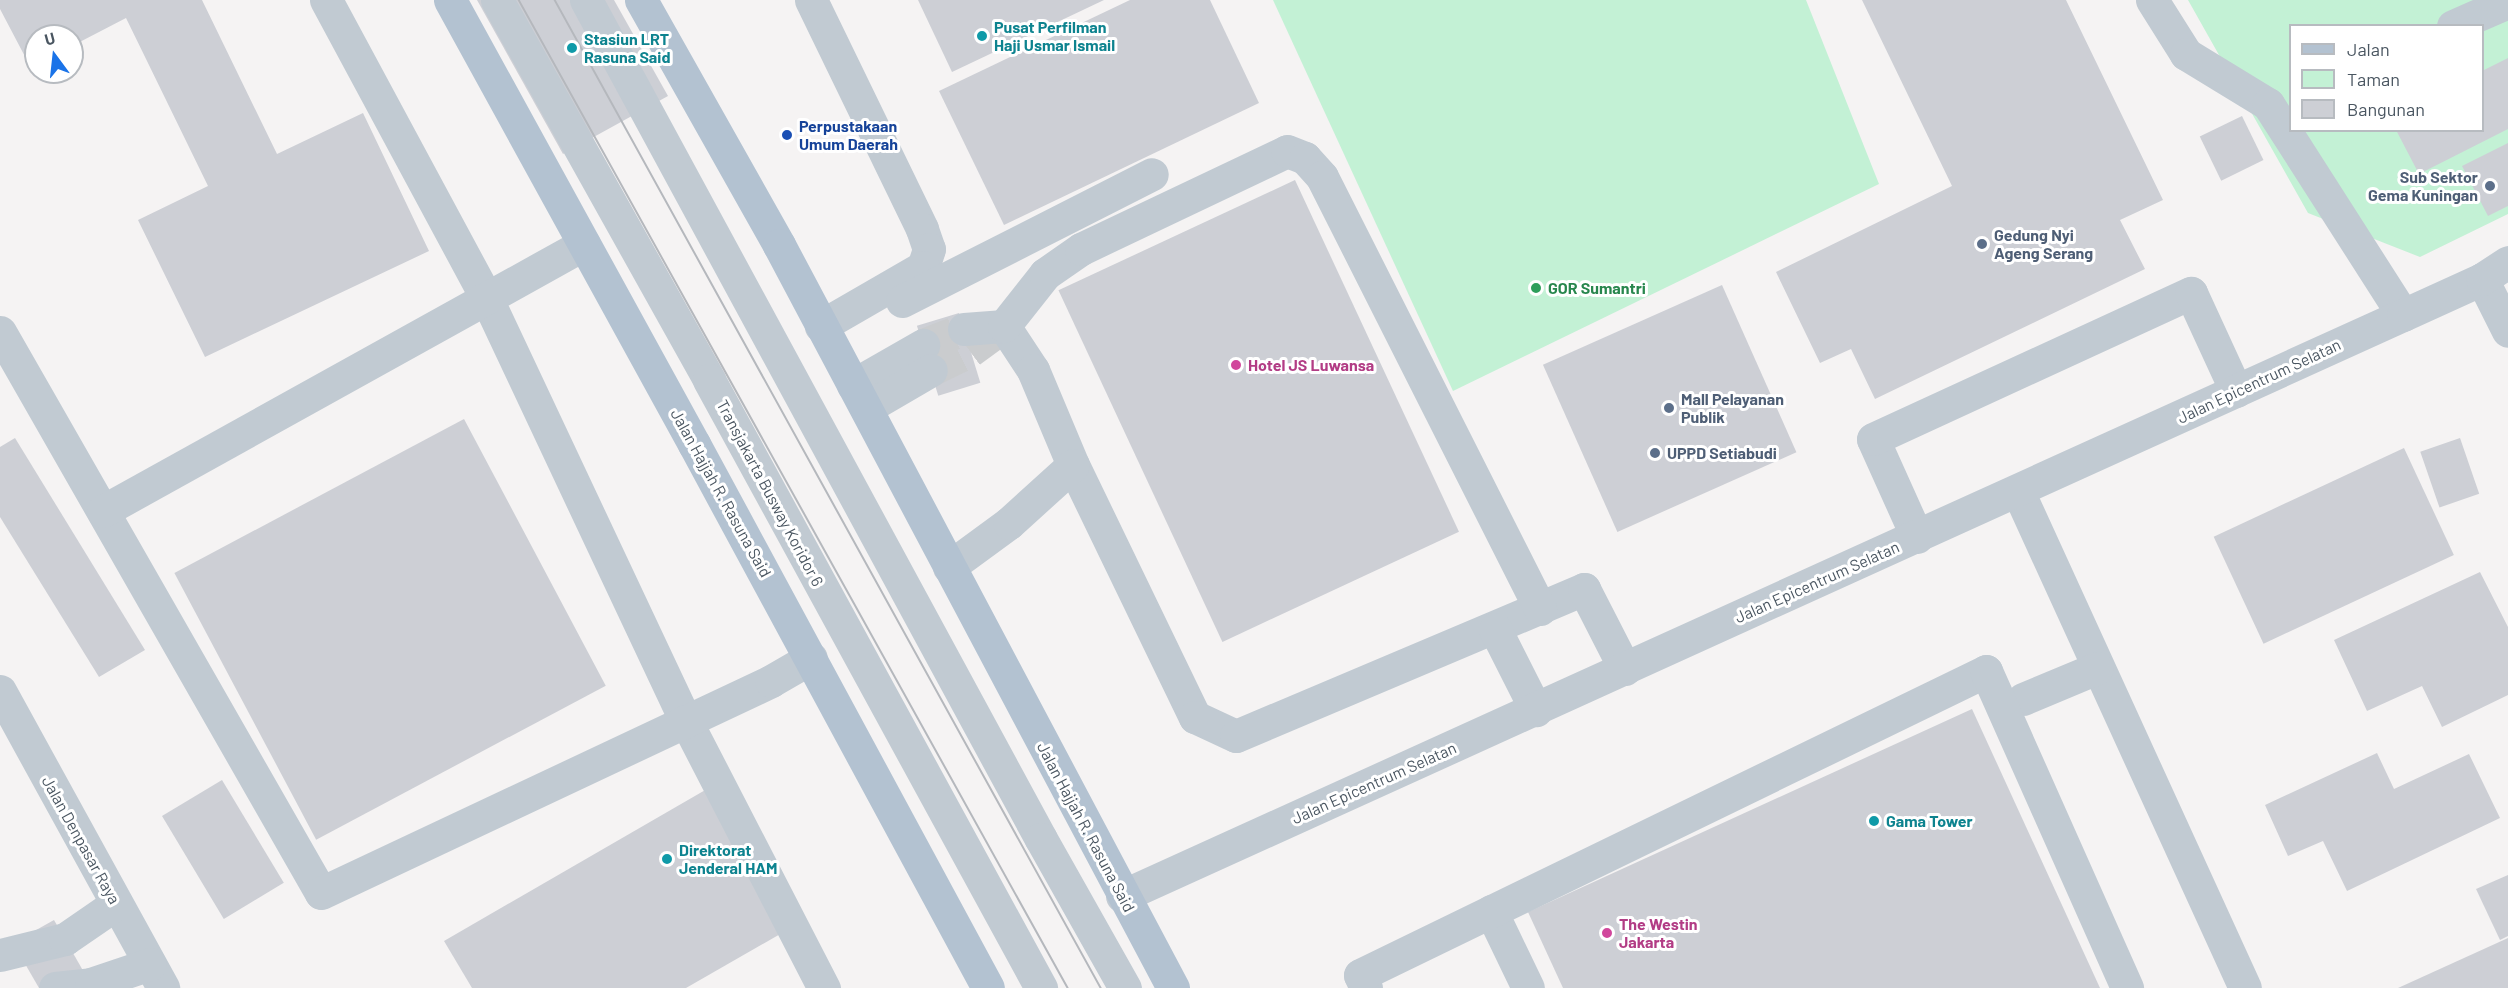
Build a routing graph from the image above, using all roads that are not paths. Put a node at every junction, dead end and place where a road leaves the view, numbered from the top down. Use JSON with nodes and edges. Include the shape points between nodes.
{"nodes":[{"id":1,"x":326,"y":0,"type":"edge"},
{"id":2,"x":450,"y":0,"type":"edge"},
{"id":3,"x":497,"y":0,"type":"edge"},
{"id":4,"x":586,"y":0,"type":"edge"},
{"id":5,"x":642,"y":0,"type":"edge"},
{"id":6,"x":811,"y":0,"type":"edge"},
{"id":7,"x":2152,"y":0,"type":"edge"},
{"id":8,"x":2508,"y":2,"type":"edge"},
{"id":9,"x":2458,"y":24,"type":"edge"},
{"id":10,"x":2279,"y":100,"type":"edge"},
{"id":11,"x":2289,"y":118,"type":"edge"},
{"id":12,"x":2297,"y":132,"type":"edge"},
{"id":13,"x":1152,"y":174,"type":"dead end"},
{"id":14,"x":584,"y":244,"type":"junction"},
{"id":15,"x":2495,"y":270,"type":"edge"},
{"id":16,"x":486,"y":299,"type":"junction"},
{"id":17,"x":2403,"y":315,"type":"junction"},
{"id":18,"x":1004,"y":326,"type":"junction"},
{"id":19,"x":963,"y":329,"type":"tunnel mouth"},
{"id":20,"x":2508,"y":331,"type":"edge"},
{"id":21,"x":0,"y":332,"type":"edge"},
{"id":22,"x":826,"y":335,"type":"junction"},
{"id":23,"x":927,"y":358,"type":"tunnel mouth"},
{"id":24,"x":2236,"y":392,"type":"junction"},
{"id":25,"x":860,"y":396,"type":"junction"},
{"id":26,"x":1073,"y":465,"type":"junction"},
{"id":27,"x":2018,"y":491,"type":"junction"},
{"id":28,"x":103,"y":511,"type":"junction"},
{"id":29,"x":1917,"y":537,"type":"junction"},
{"id":30,"x":949,"y":567,"type":"junction"},
{"id":31,"x":1540,"y":609,"type":"junction"},
{"id":32,"x":1496,"y":629,"type":"junction"},
{"id":33,"x":811,"y":658,"type":"junction"},
{"id":34,"x":2097,"y":668,"type":"junction"},
{"id":35,"x":1625,"y":669,"type":"junction"},
{"id":36,"x":0,"y":692,"type":"edge"},
{"id":37,"x":2023,"y":699,"type":"dead end"},
{"id":38,"x":1536,"y":710,"type":"junction"},
{"id":39,"x":686,"y":721,"type":"junction"},
{"id":40,"x":1122,"y":896,"type":"junction"},
{"id":41,"x":116,"y":904,"type":"junction"},
{"id":42,"x":1491,"y":911,"type":"junction"},
{"id":43,"x":0,"y":955,"type":"edge"},
{"id":44,"x":157,"y":976,"type":"edge"},
{"id":45,"x":55,"y":988,"type":"edge"},
{"id":46,"x":824,"y":988,"type":"edge"},
{"id":47,"x":988,"y":988,"type":"edge"},
{"id":48,"x":1041,"y":988,"type":"edge"},
{"id":49,"x":1125,"y":988,"type":"edge"},
{"id":50,"x":1173,"y":988,"type":"edge"},
{"id":51,"x":1366,"y":988,"type":"edge"},
{"id":52,"x":1528,"y":988,"type":"edge"},
{"id":53,"x":2127,"y":988,"type":"edge"},
{"id":54,"x":2245,"y":988,"type":"edge"}],
"edges":[{"from":1,"to":16,"type":"street"},
{"from":2,"to":14,"type":"main road","name":"Jalan Hajjah R. Rasuna Said"},
{"from":3,"to":48,"type":"street","name":"Transjakarta Busway Koridor 6"},
{"from":4,"to":49,"type":"street"},
{"from":5,"to":22,"type":"main road","name":"Jalan Hajjah R. Rasuna Said"},
{"from":6,"to":22,"type":"street","via":[[929,249],[923,267]]},
{"from":7,"to":10,"type":"street","via":[[2186,54]]},
{"from":8,"to":9,"type":"street"},
{"from":10,"to":11,"type":"street"},
{"from":12,"to":17,"type":"street"},
{"from":13,"to":22,"type":"street"},
{"from":14,"to":16,"type":"street"},
{"from":14,"to":33,"type":"main road","name":"Jalan Hajjah R. Rasuna Said"},
{"from":15,"to":17,"type":"street","name":"Jalan Epicentrum Selatan"},
{"from":15,"to":20,"type":"street"},
{"from":16,"to":28,"type":"street"},
{"from":16,"to":39,"type":"street"},
{"from":17,"to":24,"type":"street","name":"Jalan Epicentrum Selatan"},
{"from":18,"to":19,"type":"street"},
{"from":18,"to":26,"type":"street","via":[[1033,370]]},
{"from":18,"to":31,"type":"street","via":[[1046,274],[1081,249],[1287,151],[1305,158],[1322,177]]},
{"from":21,"to":28,"type":"street"},
{"from":22,"to":25,"type":"main road","name":"Jalan Hajjah R. Rasuna Said"},
{"from":23,"to":25,"type":"street"},
{"from":24,"to":27,"type":"street","name":"Jalan Epicentrum Selatan"},
{"from":24,"to":29,"type":"street","via":[[2191,293],[1873,439]]},
{"from":25,"to":30,"type":"main road","name":"Jalan Hajjah R. Rasuna Said"},
{"from":26,"to":30,"type":"street","via":[[1009,523]]},
{"from":26,"to":32,"type":"street","via":[[1195,717],[1236,736]]},
{"from":27,"to":29,"type":"street","name":"Jalan Epicentrum Selatan"},
{"from":27,"to":34,"type":"street"},
{"from":28,"to":39,"type":"street","via":[[321,893]]},
{"from":29,"to":35,"type":"street","name":"Jalan Epicentrum Selatan"},
{"from":30,"to":40,"type":"main road","name":"Jalan Hajjah R. Rasuna Said"},
{"from":31,"to":32,"type":"street"},
{"from":31,"to":35,"type":"street","via":[[1584,589]]},
{"from":32,"to":38,"type":"street"},
{"from":33,"to":39,"type":"street"},
{"from":33,"to":47,"type":"main road","name":"Jalan Hajjah R. Rasuna Said"},
{"from":34,"to":37,"type":"street"},
{"from":34,"to":54,"type":"street"},
{"from":35,"to":38,"type":"street","name":"Jalan Epicentrum Selatan"},
{"from":36,"to":41,"type":"street","name":"Jalan Denpasar Raya"},
{"from":38,"to":40,"type":"street","name":"Jalan Epicentrum Selatan"},
{"from":39,"to":46,"type":"street"},
{"from":40,"to":50,"type":"main road","name":"Jalan Hajjah R. Rasuna Said"},
{"from":41,"to":43,"type":"street","via":[[65,939]]},
{"from":41,"to":44,"type":"street","name":"Jalan Denpasar Raya"},
{"from":42,"to":51,"type":"street","via":[[1360,975]]},
{"from":42,"to":52,"type":"street"},
{"from":42,"to":53,"type":"street","via":[[1986,671]]},
{"from":44,"to":45,"type":"street"}]}
